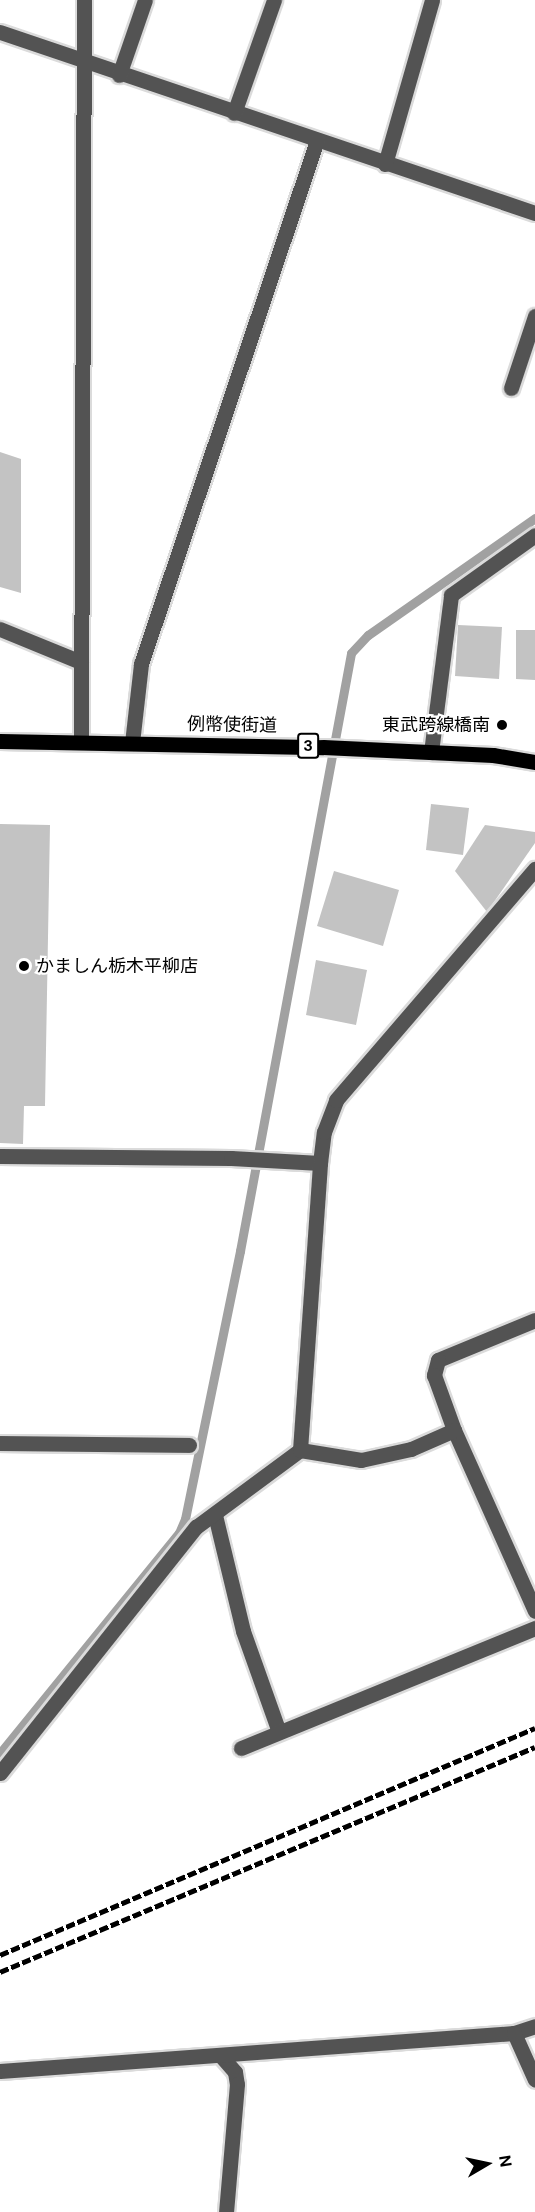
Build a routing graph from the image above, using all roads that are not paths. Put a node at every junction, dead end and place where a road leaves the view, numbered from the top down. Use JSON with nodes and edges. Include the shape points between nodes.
{"nodes":[{"id":1,"x":84,"y":0,"type":"edge"},
{"id":2,"x":145,"y":0,"type":"edge"},
{"id":3,"x":274,"y":0,"type":"edge"},
{"id":4,"x":432,"y":0,"type":"edge"},
{"id":5,"x":0,"y":32,"type":"edge"},
{"id":6,"x":85,"y":64,"type":"junction"},
{"id":7,"x":119,"y":75,"type":"junction"},
{"id":8,"x":234,"y":113,"type":"junction"},
{"id":9,"x":316,"y":140,"type":"junction"},
{"id":10,"x":386,"y":164,"type":"junction"},
{"id":11,"x":535,"y":213,"type":"edge"},
{"id":12,"x":535,"y":316,"type":"edge"},
{"id":13,"x":511,"y":388,"type":"dead end"},
{"id":14,"x":535,"y":535,"type":"edge"},
{"id":15,"x":0,"y":629,"type":"edge"},
{"id":16,"x":81,"y":662,"type":"junction"},
{"id":17,"x":0,"y":741,"type":"edge"},
{"id":18,"x":81,"y":742,"type":"junction"},
{"id":19,"x":132,"y":743,"type":"junction"},
{"id":20,"x":431,"y":752,"type":"junction"},
{"id":21,"x":535,"y":762,"type":"edge"},
{"id":22,"x":535,"y":869,"type":"edge"},
{"id":23,"x":0,"y":1156,"type":"edge"},
{"id":24,"x":320,"y":1163,"type":"junction"},
{"id":25,"x":535,"y":1320,"type":"edge"},
{"id":26,"x":454,"y":1430,"type":"junction"},
{"id":27,"x":0,"y":1443,"type":"edge"},
{"id":28,"x":189,"y":1445,"type":"dead end"},
{"id":29,"x":300,"y":1450,"type":"junction"},
{"id":30,"x":215,"y":1515,"type":"junction"},
{"id":31,"x":535,"y":1611,"type":"edge"},
{"id":32,"x":535,"y":1628,"type":"edge"},
{"id":33,"x":279,"y":1732,"type":"junction"},
{"id":34,"x":241,"y":1748,"type":"dead end"},
{"id":35,"x":0,"y":1773,"type":"edge"},
{"id":36,"x":535,"y":2026,"type":"edge"},
{"id":37,"x":514,"y":2033,"type":"junction"},
{"id":38,"x":222,"y":2057,"type":"junction"},
{"id":39,"x":0,"y":2071,"type":"edge"},
{"id":40,"x":535,"y":2080,"type":"edge"},
{"id":41,"x":226,"y":2212,"type":"edge"}],
"edges":[{"from":1,"to":6,"type":"street"},
{"from":2,"to":7,"type":"street"},
{"from":3,"to":8,"type":"street"},
{"from":4,"to":10,"type":"street"},
{"from":5,"to":6,"type":"street"},
{"from":6,"to":7,"type":"street"},
{"from":6,"to":16,"type":"street"},
{"from":7,"to":8,"type":"street"},
{"from":8,"to":9,"type":"street"},
{"from":9,"to":10,"type":"street"},
{"from":9,"to":19,"type":"street","via":[[141,664]]},
{"from":10,"to":11,"type":"street"},
{"from":12,"to":13,"type":"street"},
{"from":14,"to":20,"type":"street","via":[[451,595]]},
{"from":15,"to":16,"type":"street"},
{"from":16,"to":18,"type":"street"},
{"from":17,"to":18,"type":"main road","name":"例幣使街道","number":"3"},
{"from":18,"to":19,"type":"main road","name":"例幣使街道","number":"3"},
{"from":19,"to":20,"type":"main road","name":"例幣使街道","number":"3"},
{"from":20,"to":21,"type":"main road","name":"例幣使街道","number":"3"},
{"from":22,"to":24,"type":"street","via":[[336,1100],[324,1132]]},
{"from":23,"to":24,"type":"street","via":[[231,1158]]},
{"from":24,"to":29,"type":"street"},
{"from":25,"to":26,"type":"street","via":[[438,1360],[434,1375]]},
{"from":26,"to":29,"type":"street","via":[[411,1449],[361,1460]]},
{"from":26,"to":31,"type":"street"},
{"from":27,"to":28,"type":"street"},
{"from":29,"to":30,"type":"street"},
{"from":30,"to":33,"type":"street","via":[[243,1631]]},
{"from":30,"to":35,"type":"street","via":[[196,1527]]},
{"from":32,"to":33,"type":"street"},
{"from":33,"to":34,"type":"street"},
{"from":36,"to":37,"type":"street"},
{"from":37,"to":38,"type":"street"},
{"from":37,"to":40,"type":"street"},
{"from":38,"to":39,"type":"street"},
{"from":38,"to":41,"type":"street","via":[[235,2072],[237,2084]]}]}
